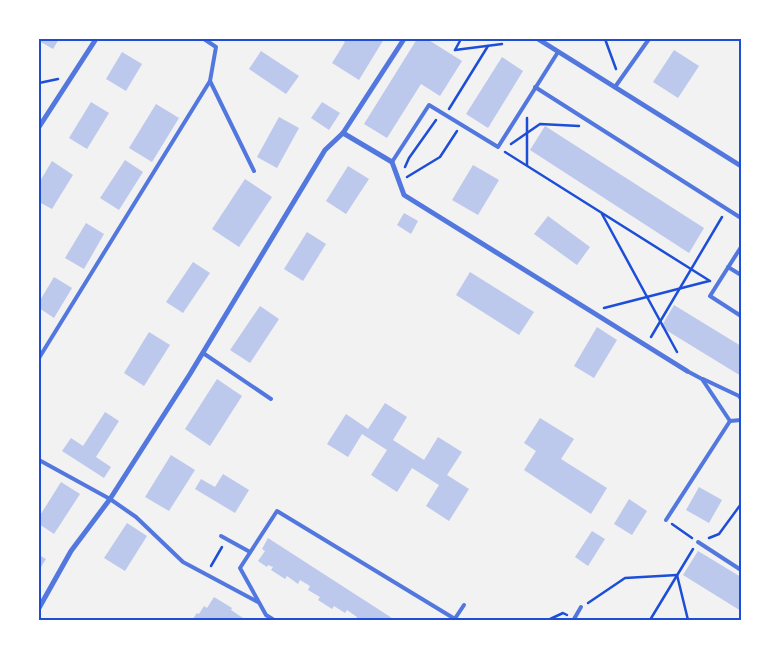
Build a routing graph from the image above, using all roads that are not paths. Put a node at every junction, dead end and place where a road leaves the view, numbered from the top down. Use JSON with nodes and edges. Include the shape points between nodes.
{"nodes":[{"id":1,"x":96,"y":39,"type":"edge"},
{"id":2,"x":204,"y":39,"type":"edge"},
{"id":3,"x":404,"y":39,"type":"edge"},
{"id":4,"x":538,"y":39,"type":"edge"},
{"id":5,"x":649,"y":39,"type":"edge"},
{"id":6,"x":558,"y":52,"type":"junction"},
{"id":7,"x":210,"y":81,"type":"junction"},
{"id":8,"x":535,"y":87,"type":"junction"},
{"id":9,"x":615,"y":87,"type":"junction"},
{"id":10,"x":39,"y":127,"type":"edge"},
{"id":11,"x":343,"y":132,"type":"junction"},
{"id":12,"x":392,"y":162,"type":"junction"},
{"id":13,"x":741,"y":166,"type":"edge"},
{"id":14,"x":254,"y":171,"type":"dead end"},
{"id":15,"x":741,"y":218,"type":"edge"},
{"id":16,"x":741,"y":247,"type":"edge"},
{"id":17,"x":728,"y":267,"type":"junction"},
{"id":18,"x":741,"y":275,"type":"edge"},
{"id":19,"x":741,"y":316,"type":"edge"},
{"id":20,"x":203,"y":353,"type":"junction"},
{"id":21,"x":39,"y":358,"type":"edge"},
{"id":22,"x":687,"y":371,"type":"joint"},
{"id":23,"x":702,"y":379,"type":"junction"},
{"id":24,"x":271,"y":398,"type":"dead end"},
{"id":25,"x":741,"y":399,"type":"edge"},
{"id":26,"x":741,"y":420,"type":"edge"},
{"id":27,"x":730,"y":421,"type":"junction"},
{"id":28,"x":39,"y":460,"type":"edge"},
{"id":29,"x":110,"y":499,"type":"junction"},
{"id":30,"x":666,"y":520,"type":"road end"},
{"id":31,"x":221,"y":536,"type":"dead end"},
{"id":32,"x":698,"y":542,"type":"road end"},
{"id":33,"x":250,"y":552,"type":"junction"},
{"id":34,"x":741,"y":570,"type":"edge"},
{"id":35,"x":258,"y":602,"type":"junction"},
{"id":36,"x":464,"y":605,"type":"dead end"},
{"id":37,"x":582,"y":607,"type":"road end"},
{"id":38,"x":39,"y":608,"type":"edge"},
{"id":39,"x":266,"y":615,"type":"junction"},
{"id":40,"x":262,"y":620,"type":"edge"},
{"id":41,"x":274,"y":620,"type":"edge"},
{"id":42,"x":455,"y":620,"type":"edge"},
{"id":43,"x":574,"y":620,"type":"edge"}],
"edges":[{"from":1,"to":10,"type":"street"},
{"from":2,"to":7,"type":"lane","via":[[216,47]]},
{"from":3,"to":11,"type":"street"},
{"from":4,"to":6,"type":"street"},
{"from":5,"to":9,"type":"lane"},
{"from":6,"to":8,"type":"lane"},
{"from":6,"to":9,"type":"street"},
{"from":7,"to":14,"type":"lane"},
{"from":7,"to":21,"type":"lane"},
{"from":8,"to":12,"type":"lane","via":[[498,147],[429,105]]},
{"from":8,"to":15,"type":"lane"},
{"from":9,"to":13,"type":"street"},
{"from":11,"to":12,"type":"street"},
{"from":11,"to":20,"type":"street","via":[[325,150]]},
{"from":12,"to":22,"type":"street","via":[[404,195]]},
{"from":16,"to":17,"type":"lane"},
{"from":17,"to":18,"type":"lane"},
{"from":17,"to":19,"type":"lane","via":[[710,296]]},
{"from":20,"to":24,"type":"lane"},
{"from":20,"to":29,"type":"street"},
{"from":22,"to":23,"type":"lane"},
{"from":23,"to":25,"type":"lane"},
{"from":23,"to":27,"type":"lane"},
{"from":26,"to":27,"type":"lane"},
{"from":27,"to":30,"type":"lane"},
{"from":28,"to":29,"type":"lane"},
{"from":29,"to":35,"type":"lane","via":[[136,517],[183,562]]},
{"from":29,"to":38,"type":"street","via":[[71,551]]},
{"from":31,"to":33,"type":"lane"},
{"from":32,"to":34,"type":"lane"},
{"from":33,"to":35,"type":"lane","via":[[240,568]]},
{"from":33,"to":42,"type":"lane","via":[[277,511]]},
{"from":35,"to":39,"type":"lane"},
{"from":36,"to":42,"type":"lane"},
{"from":37,"to":43,"type":"lane"},
{"from":39,"to":40,"type":"lane"},
{"from":39,"to":41,"type":"lane"}]}
